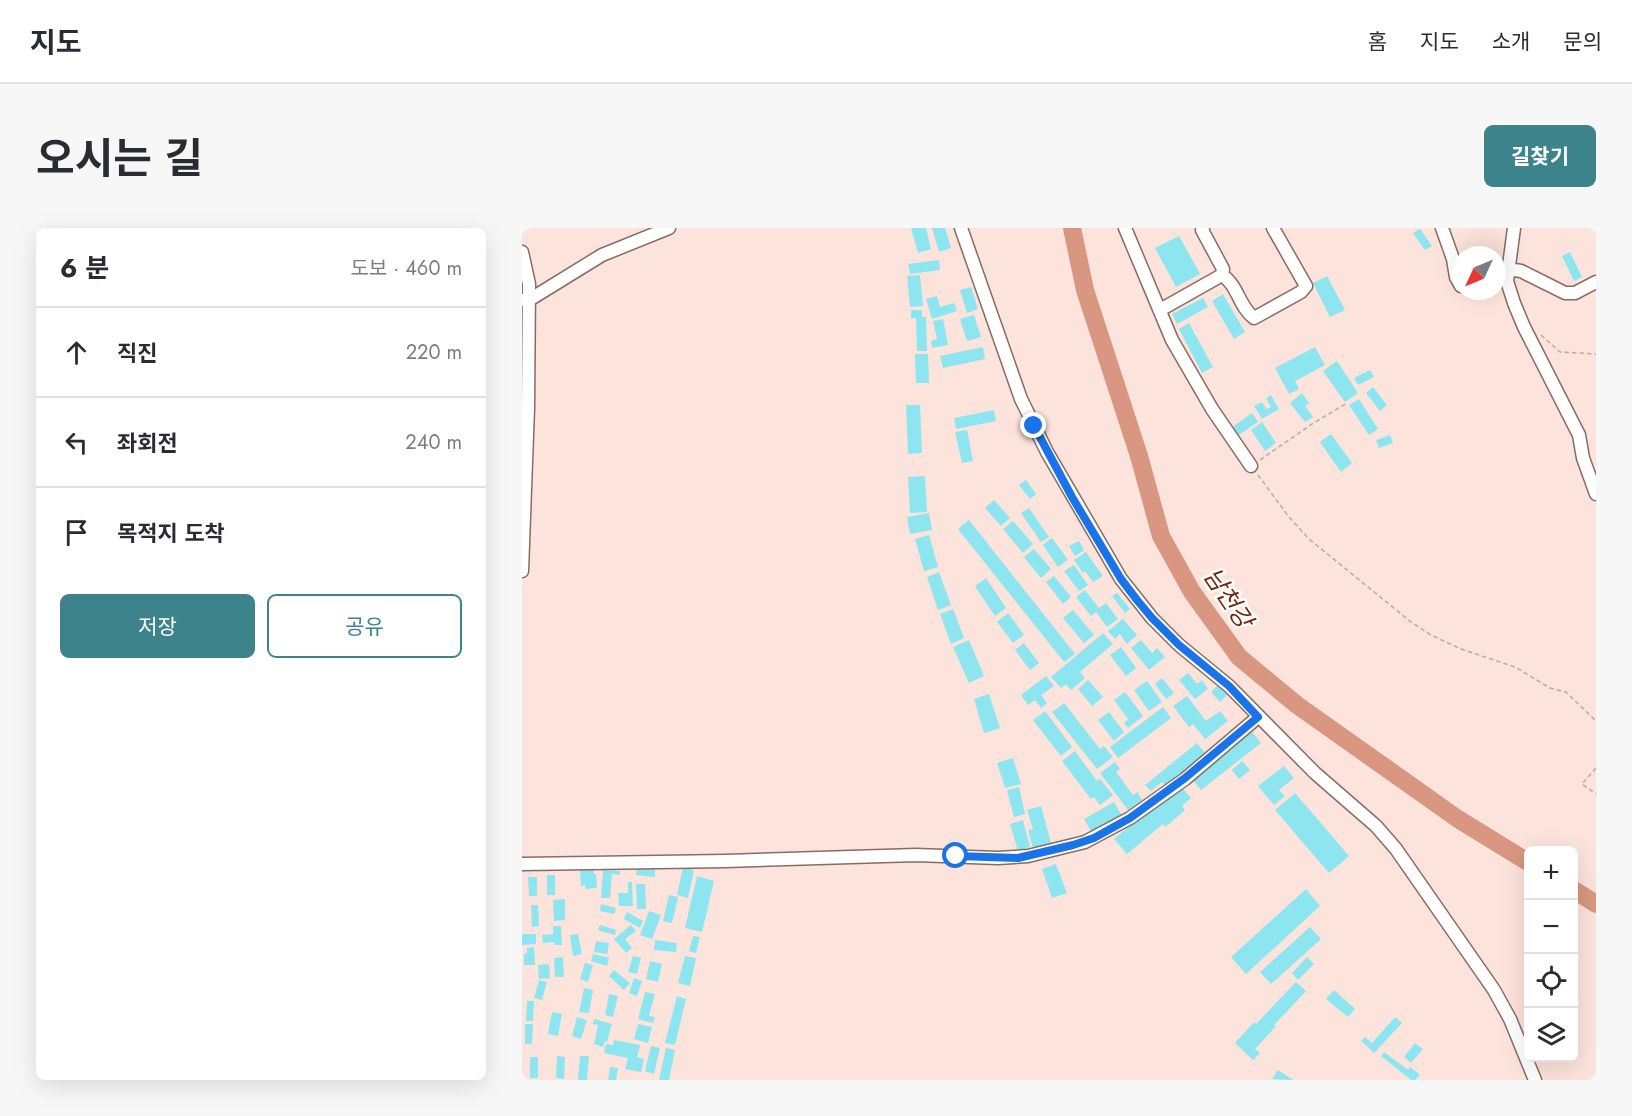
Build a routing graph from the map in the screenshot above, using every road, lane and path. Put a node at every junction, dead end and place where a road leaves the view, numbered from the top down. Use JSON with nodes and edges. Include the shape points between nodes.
{"nodes":[{"id":1,"x":669,"y":228,"type":"edge"},
{"id":2,"x":961,"y":228,"type":"edge"},
{"id":3,"x":1125,"y":228,"type":"edge"},
{"id":4,"x":1203,"y":228,"type":"edge"},
{"id":5,"x":1273,"y":228,"type":"edge"},
{"id":6,"x":1442,"y":228,"type":"edge"},
{"id":7,"x":1514,"y":228,"type":"edge"},
{"id":8,"x":522,"y":252,"type":"edge"},
{"id":9,"x":1452,"y":258,"type":"edge"},
{"id":10,"x":1506,"y":259,"type":"edge"},
{"id":11,"x":1506,"y":270,"type":"edge"},
{"id":12,"x":1222,"y":275,"type":"junction"},
{"id":13,"x":1506,"y":278,"type":"edge"},
{"id":14,"x":1596,"y":282,"type":"edge"},
{"id":15,"x":526,"y":300,"type":"edge"},
{"id":16,"x":1160,"y":310,"type":"junction"},
{"id":17,"x":1524,"y":327,"type":"junction"},
{"id":18,"x":1596,"y":354,"type":"edge"},
{"id":19,"x":1347,"y":403,"type":"dead end"},
{"id":20,"x":1251,"y":466,"type":"junction"},
{"id":21,"x":1596,"y":494,"type":"edge"},
{"id":22,"x":522,"y":571,"type":"edge"},
{"id":23,"x":1258,"y":717,"type":"junction"},
{"id":24,"x":1596,"y":720,"type":"edge"},
{"id":25,"x":1596,"y":768,"type":"edge"},
{"id":26,"x":1596,"y":794,"type":"edge"},
{"id":27,"x":522,"y":864,"type":"edge"},
{"id":28,"x":1535,"y":1080,"type":"edge"}],
"edges":[{"from":1,"to":15,"type":"street","via":[[602,255]]},
{"from":2,"to":23,"type":"street","via":[[1022,399],[1047,453],[1099,543],[1152,618]]},
{"from":3,"to":16,"type":"street"},
{"from":4,"to":12,"type":"street","via":[[1223,269]]},
{"from":5,"to":12,"type":"street","via":[[1306,286],[1301,292],[1254,318],[1230,280]]},
{"from":6,"to":9,"type":"street"},
{"from":7,"to":10,"type":"street"},
{"from":8,"to":15,"type":"street","via":[[529,284]]},
{"from":11,"to":14,"type":"street","via":[[1531,274],[1566,293],[1575,293]]},
{"from":12,"to":16,"type":"street"},
{"from":13,"to":17,"type":"street"},
{"from":15,"to":22,"type":"street","via":[[528,408]]},
{"from":16,"to":20,"type":"street","via":[[1172,340],[1212,409]]},
{"from":17,"to":18,"type":"path","via":[[1560,352]]},
{"from":17,"to":21,"type":"street","via":[[1579,435]]},
{"from":19,"to":20,"type":"path"},
{"from":20,"to":24,"type":"path","via":[[1309,539],[1411,622],[1461,649],[1515,667],[1550,688],[1566,692]]},
{"from":23,"to":27,"type":"street","via":[[1130,818],[1085,842],[1028,856]]},
{"from":23,"to":28,"type":"street","via":[[1396,849],[1494,990]]},
{"from":25,"to":26,"type":"path","via":[[1582,784]]}]}
